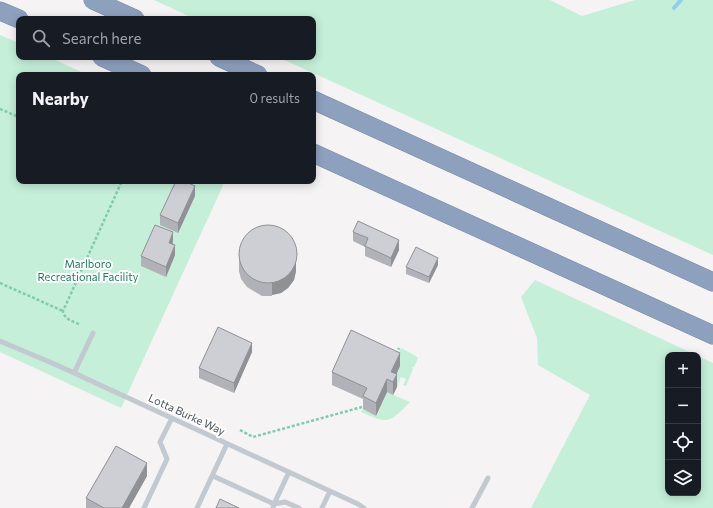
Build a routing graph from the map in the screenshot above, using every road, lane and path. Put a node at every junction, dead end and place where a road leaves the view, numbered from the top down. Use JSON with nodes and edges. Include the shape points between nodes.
{"nodes":[{"id":1,"x":93,"y":0,"type":"edge"},
{"id":2,"x":0,"y":11,"type":"edge"},
{"id":3,"x":128,"y":16,"type":"edge"},
{"id":4,"x":16,"y":18,"type":"edge"},
{"id":5,"x":109,"y":60,"type":"edge"},
{"id":6,"x":225,"y":60,"type":"edge"},
{"id":7,"x":135,"y":72,"type":"edge"},
{"id":8,"x":251,"y":72,"type":"edge"},
{"id":9,"x":316,"y":101,"type":"edge"},
{"id":10,"x":0,"y":109,"type":"edge"},
{"id":11,"x":16,"y":116,"type":"edge"},
{"id":12,"x":316,"y":154,"type":"edge"},
{"id":13,"x":121,"y":184,"type":"edge"},
{"id":14,"x":713,"y":282,"type":"edge"},
{"id":15,"x":0,"y":283,"type":"edge"},
{"id":16,"x":63,"y":312,"type":"junction"},
{"id":17,"x":79,"y":324,"type":"dead end"},
{"id":18,"x":93,"y":333,"type":"dead end"},
{"id":19,"x":713,"y":335,"type":"edge"},
{"id":20,"x":0,"y":341,"type":"edge"},
{"id":21,"x":399,"y":348,"type":"dead end"},
{"id":22,"x":396,"y":355,"type":"edge"},
{"id":23,"x":74,"y":373,"type":"junction"},
{"id":24,"x":363,"y":404,"type":"edge"},
{"id":25,"x":362,"y":407,"type":"junction"},
{"id":26,"x":360,"y":411,"type":"dead end"},
{"id":27,"x":172,"y":418,"type":"junction"},
{"id":28,"x":240,"y":430,"type":"dead end"},
{"id":29,"x":227,"y":444,"type":"junction"},
{"id":30,"x":289,"y":472,"type":"junction"},
{"id":31,"x":213,"y":476,"type":"junction"},
{"id":32,"x":488,"y":478,"type":"dead end"},
{"id":33,"x":330,"y":491,"type":"junction"},
{"id":34,"x":274,"y":506,"type":"edge"},
{"id":35,"x":144,"y":508,"type":"edge"},
{"id":36,"x":197,"y":508,"type":"edge"},
{"id":37,"x":299,"y":508,"type":"edge"},
{"id":38,"x":322,"y":508,"type":"edge"},
{"id":39,"x":364,"y":508,"type":"edge"},
{"id":40,"x":472,"y":508,"type":"edge"}],
"edges":[{"from":1,"to":3,"type":"highway"},
{"from":2,"to":4,"type":"highway"},
{"from":5,"to":7,"type":"highway"},
{"from":6,"to":8,"type":"highway"},
{"from":9,"to":14,"type":"highway"},
{"from":10,"to":11,"type":"path"},
{"from":12,"to":19,"type":"highway"},
{"from":13,"to":16,"type":"path"},
{"from":15,"to":16,"type":"path"},
{"from":16,"to":17,"type":"path","via":[[68,320]]},
{"from":18,"to":23,"type":"lane"},
{"from":20,"to":23,"type":"lane","name":"Lotta Burke Way"},
{"from":21,"to":22,"type":"path"},
{"from":23,"to":27,"type":"lane","name":"Lotta Burke Way"},
{"from":24,"to":25,"type":"path"},
{"from":25,"to":26,"type":"path"},
{"from":25,"to":28,"type":"path","via":[[253,437]]},
{"from":27,"to":29,"type":"lane","name":"Lotta Burke Way"},
{"from":27,"to":35,"type":"lane","via":[[160,442],[167,459]]},
{"from":29,"to":30,"type":"lane","name":"Lotta Burke Way"},
{"from":29,"to":31,"type":"lane"},
{"from":30,"to":33,"type":"lane","name":"Lotta Burke Way"},
{"from":30,"to":34,"type":"lane"},
{"from":31,"to":34,"type":"lane"},
{"from":31,"to":36,"type":"lane"},
{"from":32,"to":40,"type":"lane"},
{"from":33,"to":38,"type":"lane"},
{"from":33,"to":39,"type":"lane","name":"Lotta Burke Way"},
{"from":34,"to":37,"type":"lane","via":[[285,502]]}]}
